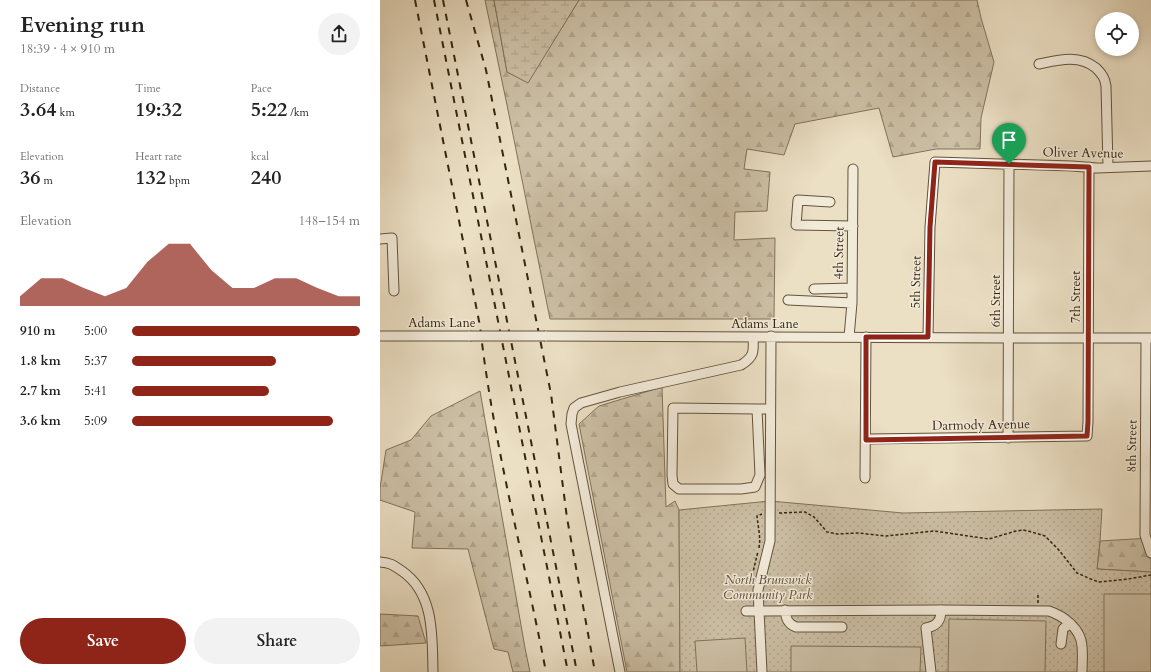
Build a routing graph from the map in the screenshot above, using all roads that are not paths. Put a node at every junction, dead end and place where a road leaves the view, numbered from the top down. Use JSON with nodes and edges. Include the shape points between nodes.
{"nodes":[{"id":1,"x":1039,"y":64,"type":"dead end"},
{"id":2,"x":1009,"y":164,"type":"junction"},
{"id":3,"x":1151,"y":166,"type":"edge"},
{"id":4,"x":1089,"y":167,"type":"junction"},
{"id":5,"x":1108,"y":167,"type":"junction"},
{"id":6,"x":853,"y":169,"type":"dead end"},
{"id":7,"x":830,"y":202,"type":"dead end"},
{"id":8,"x":852,"y":226,"type":"junction"},
{"id":9,"x":930,"y":227,"type":"joint"},
{"id":10,"x":380,"y":239,"type":"edge"},
{"id":11,"x":852,"y":288,"type":"junction"},
{"id":12,"x":814,"y":289,"type":"dead end"},
{"id":13,"x":394,"y":291,"type":"dead end"},
{"id":14,"x":788,"y":300,"type":"dead end"},
{"id":15,"x":852,"y":303,"type":"junction"},
{"id":16,"x":380,"y":336,"type":"edge"},
{"id":17,"x":771,"y":336,"type":"junction"},
{"id":18,"x":753,"y":337,"type":"junction"},
{"id":19,"x":849,"y":337,"type":"junction"},
{"id":20,"x":866,"y":337,"type":"junction"},
{"id":21,"x":928,"y":337,"type":"junction"},
{"id":22,"x":1009,"y":338,"type":"junction"},
{"id":23,"x":1088,"y":338,"type":"junction"},
{"id":24,"x":1149,"y":338,"type":"edge"},
{"id":25,"x":757,"y":409,"type":"junction"},
{"id":26,"x":770,"y":409,"type":"junction"},
{"id":27,"x":1088,"y":427,"type":"joint"},
{"id":28,"x":1008,"y":438,"type":"junction"},
{"id":29,"x":866,"y":440,"type":"junction"},
{"id":30,"x":1148,"y":477,"type":"edge"},
{"id":31,"x":865,"y":478,"type":"dead end"},
{"id":32,"x":1151,"y":553,"type":"edge"},
{"id":33,"x":380,"y":562,"type":"edge"},
{"id":34,"x":758,"y":610,"type":"junction"},
{"id":35,"x":785,"y":610,"type":"junction"},
{"id":36,"x":941,"y":610,"type":"junction"},
{"id":37,"x":746,"y":611,"type":"dead end"},
{"id":38,"x":1070,"y":623,"type":"junction"},
{"id":39,"x":842,"y":627,"type":"dead end"},
{"id":40,"x":1061,"y":644,"type":"dead end"},
{"id":41,"x":434,"y":672,"type":"edge"},
{"id":42,"x":620,"y":672,"type":"edge"},
{"id":43,"x":762,"y":672,"type":"edge"},
{"id":44,"x":931,"y":672,"type":"edge"},
{"id":45,"x":1082,"y":672,"type":"edge"}],
"edges":[{"from":1,"to":5,"type":"street","via":[[1061,59],[1078,59],[1091,64],[1101,73],[1106,86]]},
{"from":2,"to":4,"type":"street","name":"Oliver Avenue"},
{"from":2,"to":9,"type":"street","name":"Oliver Avenue","via":[[935,162]]},
{"from":2,"to":22,"type":"street","name":"6th Street"},
{"from":3,"to":5,"type":"street","name":"Oliver Avenue"},
{"from":4,"to":5,"type":"street","name":"Oliver Avenue"},
{"from":4,"to":23,"type":"street","name":"7th Street"},
{"from":6,"to":8,"type":"street","name":"4th Street"},
{"from":7,"to":8,"type":"street","via":[[798,200],[796,225]]},
{"from":8,"to":11,"type":"street","name":"4th Street"},
{"from":9,"to":21,"type":"street","name":"5th Street"},
{"from":10,"to":13,"type":"street","via":[[392,238]]},
{"from":11,"to":12,"type":"street"},
{"from":11,"to":15,"type":"street","name":"4th Street"},
{"from":14,"to":15,"type":"street"},
{"from":15,"to":19,"type":"street","name":"4th Street"},
{"from":16,"to":18,"type":"street","name":"Adams Lane","bridge":true},
{"from":17,"to":18,"type":"street","name":"Adams Lane"},
{"from":17,"to":19,"type":"street","name":"Adams Lane"},
{"from":17,"to":26,"type":"street"},
{"from":18,"to":42,"type":"street","via":[[752,355],[741,365],[620,392],[581,403],[574,408],[571,424]]},
{"from":19,"to":20,"type":"street","name":"Adams Lane"},
{"from":20,"to":21,"type":"street","name":"Adams Lane"},
{"from":20,"to":29,"type":"street"},
{"from":21,"to":22,"type":"street","name":"Adams Lane"},
{"from":22,"to":23,"type":"street","name":"Adams Lane"},
{"from":22,"to":28,"type":"street","name":"6th Street"},
{"from":23,"to":24,"type":"street","name":"Adams Lane"},
{"from":23,"to":27,"type":"street","name":"7th Street"},
{"from":24,"to":30,"type":"street","name":"8th Street"},
{"from":25,"to":25,"type":"street","via":[[760,475],[755,487],[679,489],[673,484],[673,408]]},
{"from":25,"to":26,"type":"street"},
{"from":26,"to":34,"type":"street","via":[[770,542],[758,590]]},
{"from":27,"to":28,"type":"street","name":"Darmody Avenue","via":[[1087,436]]},
{"from":28,"to":29,"type":"street","name":"Darmody Avenue"},
{"from":29,"to":31,"type":"street"},
{"from":30,"to":32,"type":"street","name":"8th Street","via":[[1145,535]]},
{"from":33,"to":41,"type":"street","via":[[389,563],[406,574],[425,600],[432,626]]},
{"from":34,"to":35,"type":"street"},
{"from":34,"to":37,"type":"street"},
{"from":34,"to":43,"type":"street"},
{"from":35,"to":36,"type":"street"},
{"from":35,"to":39,"type":"street","via":[[787,620],[792,626]]},
{"from":36,"to":38,"type":"street","via":[[1049,611]]},
{"from":36,"to":44,"type":"street","via":[[938,623],[926,628]]},
{"from":38,"to":40,"type":"street","via":[[1063,629]]},
{"from":38,"to":45,"type":"street","via":[[1081,640]]}]}
